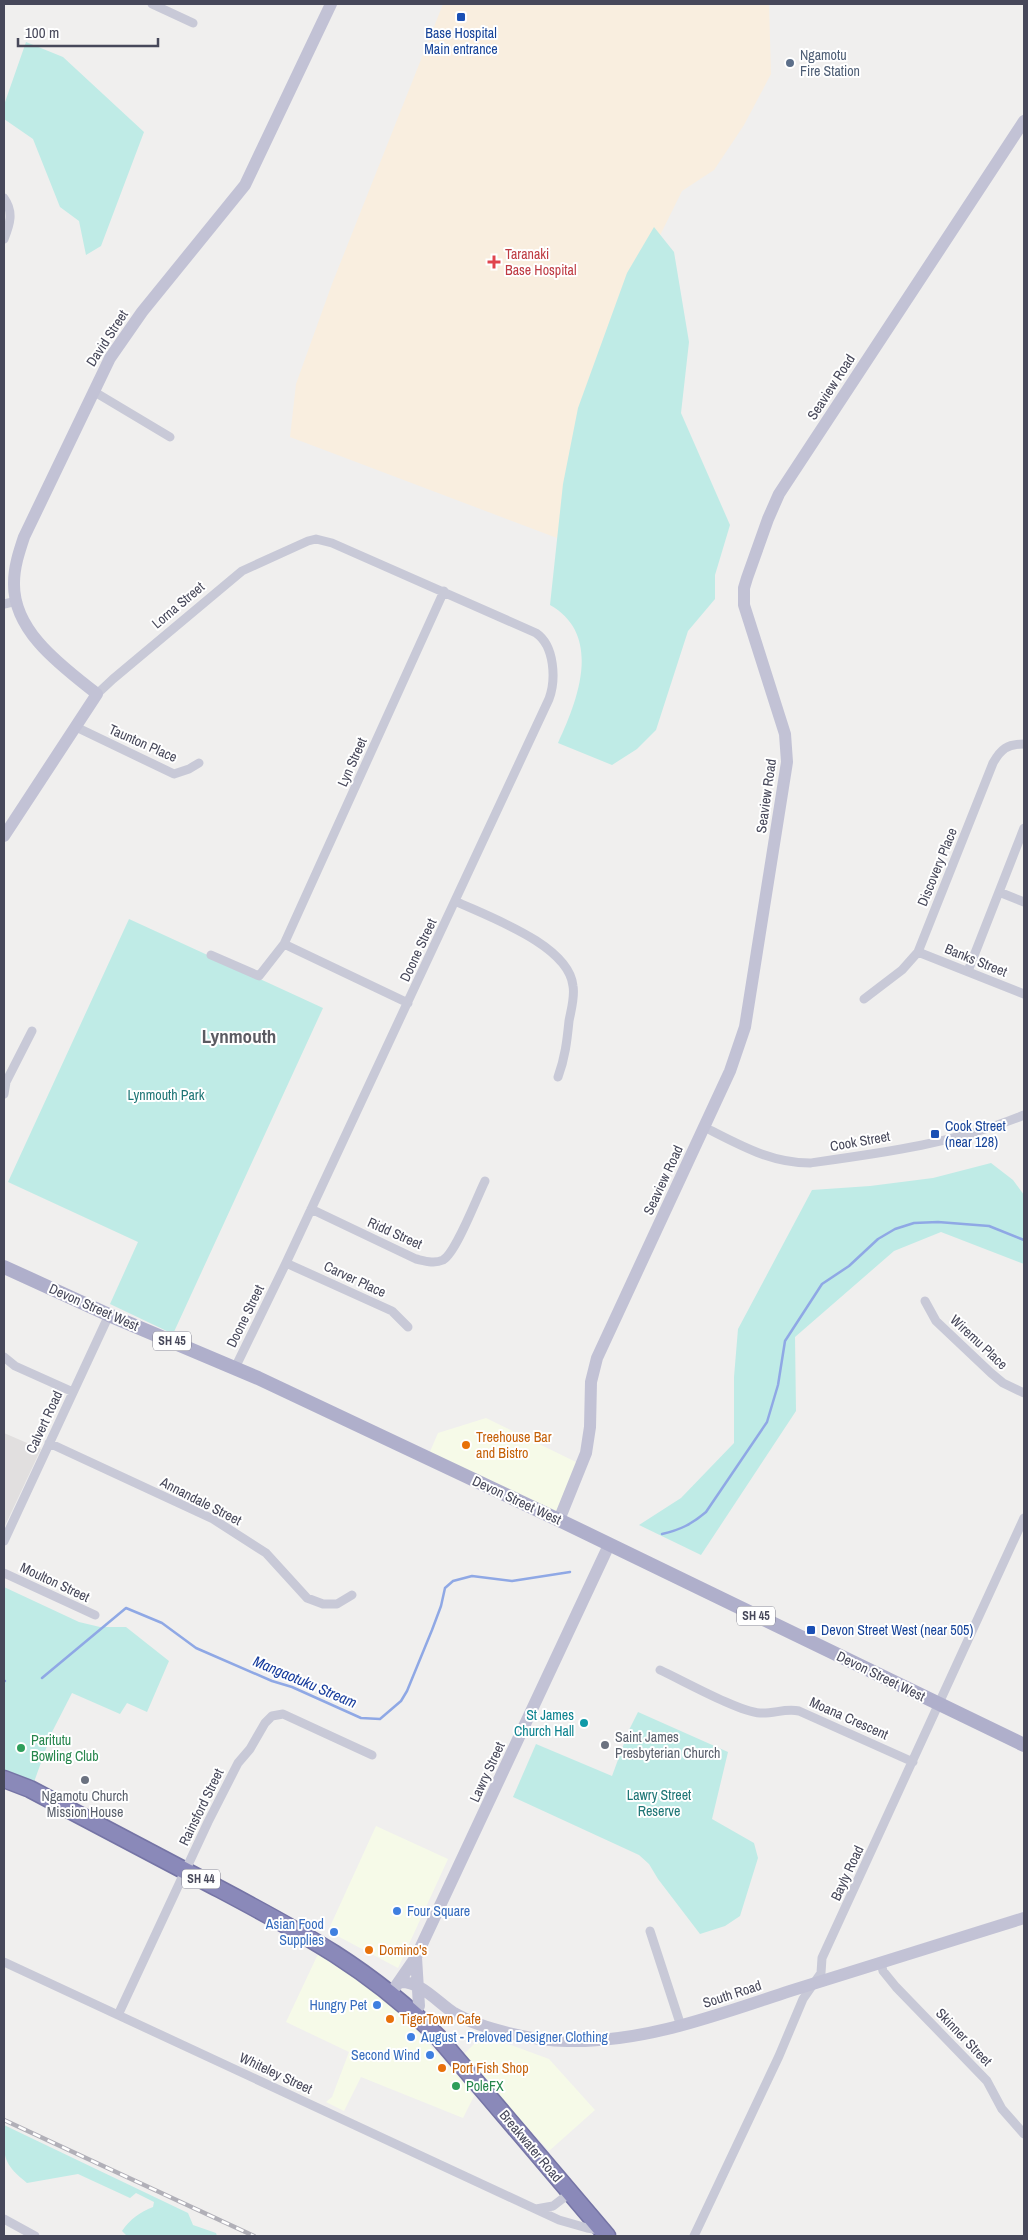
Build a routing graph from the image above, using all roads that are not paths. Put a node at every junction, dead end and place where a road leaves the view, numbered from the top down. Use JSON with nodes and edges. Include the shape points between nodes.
{"nodes":[{"id":1,"x":152,"y":4,"type":"edge"},
{"id":2,"x":331,"y":4,"type":"edge"},
{"id":3,"x":193,"y":24,"type":"dead end"},
{"id":4,"x":1024,"y":121,"type":"edge"},
{"id":5,"x":4,"y":198,"type":"edge"},
{"id":6,"x":4,"y":239,"type":"edge"},
{"id":7,"x":92,"y":390,"type":"junction"},
{"id":8,"x":170,"y":438,"type":"dead end"},
{"id":9,"x":444,"y":591,"type":"junction"},
{"id":10,"x":10,"y":602,"type":"edge"},
{"id":11,"x":97,"y":694,"type":"junction"},
{"id":12,"x":76,"y":727,"type":"junction"},
{"id":13,"x":1024,"y":744,"type":"edge"},
{"id":14,"x":199,"y":762,"type":"dead end"},
{"id":15,"x":1024,"y":828,"type":"edge"},
{"id":16,"x":4,"y":836,"type":"edge"},
{"id":17,"x":1022,"y":842,"type":"edge"},
{"id":18,"x":1000,"y":892,"type":"junction"},
{"id":19,"x":455,"y":902,"type":"junction"},
{"id":20,"x":1024,"y":902,"type":"edge"},
{"id":21,"x":284,"y":944,"type":"junction"},
{"id":22,"x":918,"y":952,"type":"junction"},
{"id":23,"x":211,"y":955,"type":"dead end"},
{"id":24,"x":968,"y":971,"type":"junction"},
{"id":25,"x":1024,"y":994,"type":"edge"},
{"id":26,"x":864,"y":999,"type":"dead end"},
{"id":27,"x":408,"y":1003,"type":"junction"},
{"id":28,"x":32,"y":1031,"type":"dead end"},
{"id":29,"x":558,"y":1077,"type":"dead end"},
{"id":30,"x":4,"y":1094,"type":"edge"},
{"id":31,"x":1024,"y":1115,"type":"edge"},
{"id":32,"x":704,"y":1127,"type":"junction"},
{"id":33,"x":485,"y":1181,"type":"dead end"},
{"id":34,"x":311,"y":1209,"type":"junction"},
{"id":35,"x":286,"y":1263,"type":"junction"},
{"id":36,"x":4,"y":1267,"type":"edge"},
{"id":37,"x":925,"y":1301,"type":"dead end"},
{"id":38,"x":109,"y":1315,"type":"junction"},
{"id":39,"x":408,"y":1327,"type":"dead end"},
{"id":40,"x":4,"y":1357,"type":"edge"},
{"id":41,"x":235,"y":1368,"type":"junction"},
{"id":42,"x":73,"y":1392,"type":"junction"},
{"id":43,"x":1024,"y":1393,"type":"edge"},
{"id":44,"x":49,"y":1442,"type":"junction"},
{"id":45,"x":1024,"y":1518,"type":"edge"},
{"id":46,"x":559,"y":1520,"type":"junction"},
{"id":47,"x":4,"y":1541,"type":"edge"},
{"id":48,"x":609,"y":1545,"type":"junction"},
{"id":49,"x":4,"y":1573,"type":"edge"},
{"id":50,"x":352,"y":1595,"type":"dead end"},
{"id":51,"x":96,"y":1616,"type":"dead end"},
{"id":52,"x":660,"y":1670,"type":"dead end"},
{"id":53,"x":938,"y":1704,"type":"junction"},
{"id":54,"x":1024,"y":1744,"type":"edge"},
{"id":55,"x":372,"y":1755,"type":"dead end"},
{"id":56,"x":914,"y":1762,"type":"junction"},
{"id":57,"x":4,"y":1779,"type":"edge"},
{"id":58,"x":186,"y":1871,"type":"junction"},
{"id":59,"x":1024,"y":1918,"type":"edge"},
{"id":60,"x":650,"y":1931,"type":"dead end"},
{"id":61,"x":416,"y":1957,"type":"junction"},
{"id":62,"x":4,"y":1962,"type":"edge"},
{"id":63,"x":881,"y":1963,"type":"junction"},
{"id":64,"x":813,"y":1984,"type":"junction"},
{"id":65,"x":417,"y":1986,"type":"junction"},
{"id":66,"x":395,"y":1988,"type":"junction"},
{"id":67,"x":445,"y":2006,"type":"junction"},
{"id":68,"x":416,"y":2009,"type":"junction"},
{"id":69,"x":118,"y":2015,"type":"junction"},
{"id":70,"x":681,"y":2026,"type":"junction"},
{"id":71,"x":1024,"y":2134,"type":"edge"},
{"id":72,"x":570,"y":2192,"type":"junction"},
{"id":73,"x":536,"y":2209,"type":"junction"},
{"id":74,"x":4,"y":2218,"type":"edge"},
{"id":75,"x":605,"y":2233,"type":"edge"},
{"id":76,"x":34,"y":2236,"type":"edge"},
{"id":77,"x":694,"y":2236,"type":"edge"}],
"edges":[{"from":1,"to":3,"type":"street"},
{"from":2,"to":7,"type":"street","name":"David Street","via":[[245,185],[126,333]]},
{"from":4,"to":32,"type":"street","name":"Seaview Road","via":[[784,486],[768,519],[747,578],[744,588],[746,614],[783,728],[787,762],[745,1027],[730,1071]]},
{"from":5,"to":6,"type":"street","via":[[11,216]]},
{"from":7,"to":8,"type":"street"},
{"from":7,"to":10,"type":"street","name":"David Street","via":[[24,537],[16,561]]},
{"from":9,"to":11,"type":"street","name":"Lorna Street","via":[[332,542],[308,541],[242,571]]},
{"from":9,"to":19,"type":"street","name":"Doone Street","via":[[540,636],[548,648],[552,674],[549,699]]},
{"from":9,"to":21,"type":"street","name":"Lyn Street"},
{"from":10,"to":11,"type":"street","name":"David Street","via":[[42,646]]},
{"from":11,"to":12,"type":"street","name":"Lorna Street"},
{"from":12,"to":14,"type":"street","name":"Taunton Place","via":[[174,774]]},
{"from":12,"to":16,"type":"street","name":"Lorna Street"},
{"from":13,"to":22,"type":"street","name":"Discovery Place","via":[[1002,748],[993,763]]},
{"from":15,"to":17,"type":"street"},
{"from":17,"to":18,"type":"street"},
{"from":18,"to":20,"type":"street"},
{"from":18,"to":24,"type":"street"},
{"from":19,"to":27,"type":"street","name":"Doone Street"},
{"from":19,"to":29,"type":"street","via":[[537,941],[552,950],[566,968],[574,986],[565,1058]]},
{"from":21,"to":23,"type":"street","name":"Lyn Street","via":[[259,976]]},
{"from":21,"to":27,"type":"street"},
{"from":22,"to":24,"type":"street","name":"Banks Street"},
{"from":22,"to":26,"type":"street","name":"Discovery Place","via":[[902,970]]},
{"from":24,"to":25,"type":"street","name":"Banks Street"},
{"from":27,"to":34,"type":"street","name":"Doone Street"},
{"from":28,"to":30,"type":"street","via":[[6,1082]]},
{"from":31,"to":32,"type":"street","name":"Cook Street","via":[[946,1140],[810,1163],[774,1160]]},
{"from":32,"to":46,"type":"street","name":"Seaview Road","via":[[592,1371],[586,1453]]},
{"from":33,"to":34,"type":"street","name":"Ridd Street","via":[[454,1248],[443,1260],[435,1262],[416,1258]]},
{"from":34,"to":35,"type":"street","name":"Doone Street"},
{"from":35,"to":39,"type":"street","name":"Carver Place","via":[[392,1311]]},
{"from":35,"to":41,"type":"street","name":"Doone Street"},
{"from":36,"to":38,"type":"main road","name":"Devon Street West","number":"SH 45"},
{"from":37,"to":43,"type":"street","name":"Wiremu Place","via":[[936,1321],[991,1373]]},
{"from":38,"to":41,"type":"main road","name":"Devon Street West","number":"SH 45"},
{"from":38,"to":42,"type":"street","name":"Calvert Road"},
{"from":40,"to":42,"type":"street","via":[[15,1366]]},
{"from":41,"to":46,"type":"main road","name":"Devon Street West","number":"SH 45"},
{"from":42,"to":44,"type":"street","name":"Calvert Road"},
{"from":44,"to":47,"type":"street","name":"Calvert Road"},
{"from":44,"to":50,"type":"street","name":"Annandale Street","via":[[212,1519],[266,1553],[307,1598],[324,1604],[337,1604]]},
{"from":45,"to":53,"type":"street","name":"Bayly Road"},
{"from":46,"to":48,"type":"main road","name":"Devon Street West","number":"SH 45"},
{"from":48,"to":53,"type":"main road","name":"Devon Street West","number":"SH 45"},
{"from":48,"to":61,"type":"street","name":"Lawry Street"},
{"from":49,"to":51,"type":"street","name":"Moulton Street"},
{"from":52,"to":56,"type":"street","name":"Moana Crescent","via":[[743,1708],[760,1713],[789,1709],[799,1711]]},
{"from":53,"to":54,"type":"main road","name":"Devon Street West","number":"SH 45"},
{"from":53,"to":56,"type":"street","name":"Bayly Road"},
{"from":55,"to":58,"type":"street","name":"Rainsford Street","via":[[290,1716],[272,1716],[238,1763]]},
{"from":56,"to":64,"type":"street","name":"Bayly Road","via":[[822,1958],[821,1973]]},
{"from":57,"to":58,"type":"highway","number":"SH 44","via":[[30,1789]]},
{"from":58,"to":66,"type":"highway","number":"SH 44","via":[[322,1944]]},
{"from":58,"to":69,"type":"street","name":"Rainsford Street"},
{"from":59,"to":63,"type":"street","name":"South Road"},
{"from":60,"to":70,"type":"street"},
{"from":61,"to":65,"type":"street","name":"Lawry Street"},
{"from":61,"to":66,"type":"street","name":"Lawry Street"},
{"from":62,"to":69,"type":"street","name":"Whiteley Street"},
{"from":63,"to":64,"type":"street","name":"South Road"},
{"from":63,"to":71,"type":"street","name":"Skinner Street","via":[[883,1971],[896,1987],[987,2081],[1002,2109]]},
{"from":64,"to":70,"type":"street","name":"South Road"},
{"from":64,"to":77,"type":"street","name":"Bayly Road","via":[[803,1999]]},
{"from":65,"to":66,"type":"street","name":"South Road","via":[[406,1982]]},
{"from":65,"to":67,"type":"street","name":"South Road"},
{"from":65,"to":68,"type":"street","name":"Lawry Street"},
{"from":66,"to":68,"type":"highway","name":"Breakwater Road","number":"SH 44"},
{"from":67,"to":68,"type":"street","name":"South Road","via":[[428,2004]]},
{"from":67,"to":70,"type":"street","name":"South Road","via":[[454,2013],[490,2027],[557,2041],[612,2040]]},
{"from":68,"to":72,"type":"highway","name":"Breakwater Road","number":"SH 44"},
{"from":69,"to":73,"type":"street","name":"Whiteley Street"},
{"from":72,"to":73,"type":"street","via":[[553,2206]]},
{"from":72,"to":75,"type":"highway","name":"Breakwater Road","number":"SH 44"},
{"from":73,"to":75,"type":"street","name":"Whiteley Street","via":[[568,2223]]},
{"from":74,"to":76,"type":"street"}]}
